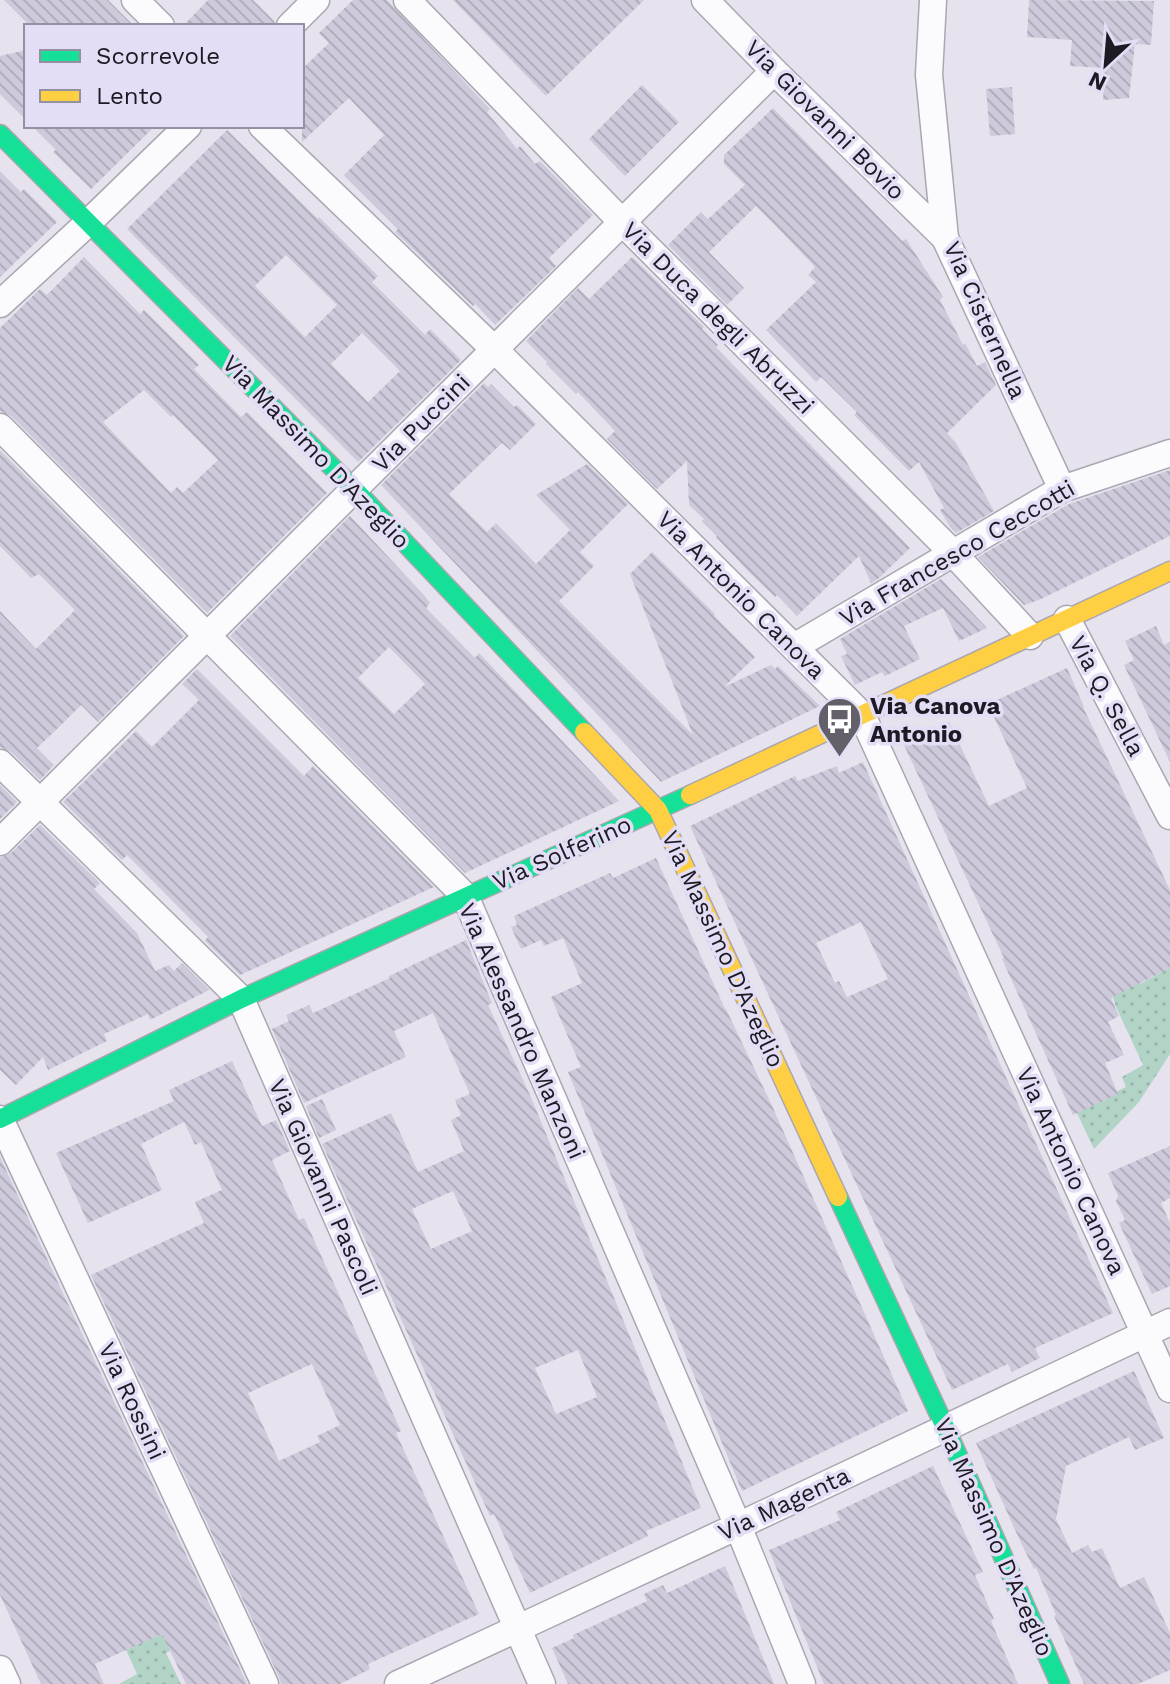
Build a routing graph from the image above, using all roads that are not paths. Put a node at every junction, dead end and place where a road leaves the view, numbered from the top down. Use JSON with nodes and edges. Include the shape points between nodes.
{"nodes":[{"id":1,"x":135,"y":0,"type":"edge"},
{"id":2,"x":316,"y":0,"type":"edge"},
{"id":3,"x":407,"y":0,"type":"edge"},
{"id":4,"x":705,"y":0,"type":"edge"},
{"id":5,"x":933,"y":0,"type":"edge"},
{"id":6,"x":159,"y":24,"type":"edge"},
{"id":7,"x":292,"y":24,"type":"edge"},
{"id":8,"x":774,"y":71,"type":"junction"},
{"id":9,"x":186,"y":128,"type":"edge"},
{"id":10,"x":264,"y":128,"type":"edge"},
{"id":11,"x":0,"y":134,"type":"edge"},
{"id":12,"x":89,"y":222,"type":"junction"},
{"id":13,"x":622,"y":222,"type":"junction"},
{"id":14,"x":945,"y":238,"type":"junction"},
{"id":15,"x":0,"y":304,"type":"edge"},
{"id":16,"x":495,"y":350,"type":"junction"},
{"id":17,"x":0,"y":427,"type":"edge"},
{"id":18,"x":1170,"y":453,"type":"edge"},
{"id":19,"x":1062,"y":489,"type":"junction"},
{"id":20,"x":355,"y":490,"type":"junction"},
{"id":21,"x":953,"y":553,"type":"junction"},
{"id":22,"x":1170,"y":571,"type":"edge"},
{"id":23,"x":1067,"y":619,"type":"junction"},
{"id":24,"x":209,"y":636,"type":"junction"},
{"id":25,"x":1030,"y":636,"type":"junction"},
{"id":26,"x":794,"y":647,"type":"junction"},
{"id":27,"x":862,"y":715,"type":"junction"},
{"id":28,"x":0,"y":763,"type":"edge"},
{"id":29,"x":41,"y":803,"type":"junction"},
{"id":30,"x":658,"y":810,"type":"junction"},
{"id":31,"x":1170,"y":816,"type":"edge"},
{"id":32,"x":0,"y":842,"type":"edge"},
{"id":33,"x":465,"y":896,"type":"junction"},
{"id":34,"x":241,"y":999,"type":"junction"},
{"id":35,"x":0,"y":1119,"type":"edge"},
{"id":36,"x":1170,"y":1322,"type":"edge"},
{"id":37,"x":1146,"y":1333,"type":"junction"},
{"id":38,"x":1170,"y":1389,"type":"edge"},
{"id":39,"x":945,"y":1427,"type":"junction"},
{"id":40,"x":738,"y":1526,"type":"junction"},
{"id":41,"x":518,"y":1628,"type":"junction"},
{"id":42,"x":0,"y":1669,"type":"edge"},
{"id":43,"x":7,"y":1684,"type":"edge"},
{"id":44,"x":265,"y":1684,"type":"edge"},
{"id":45,"x":398,"y":1684,"type":"edge"},
{"id":46,"x":542,"y":1684,"type":"edge"},
{"id":47,"x":802,"y":1684,"type":"edge"},
{"id":48,"x":1060,"y":1684,"type":"edge"}],
"edges":[{"from":1,"to":6,"type":"street"},
{"from":2,"to":7,"type":"street"},
{"from":3,"to":13,"type":"street","name":"Via Duca degli Abruzzi"},
{"from":4,"to":8,"type":"street","name":"Via Giovanni Bovio"},
{"from":5,"to":14,"type":"street","name":"Via Cisternella","via":[[929,75]]},
{"from":8,"to":13,"type":"street","name":"Via Puccini"},
{"from":8,"to":14,"type":"street","name":"Via Giovanni Bovio"},
{"from":9,"to":12,"type":"street"},
{"from":10,"to":16,"type":"street","name":"Via Antonio Canova"},
{"from":11,"to":12,"type":"street","name":"Via Massimo D'Azeglio"},
{"from":12,"to":15,"type":"street"},
{"from":12,"to":20,"type":"street","name":"Via Massimo D'Azeglio"},
{"from":13,"to":16,"type":"street","name":"Via Puccini"},
{"from":13,"to":21,"type":"street","name":"Via Duca degli Abruzzi"},
{"from":14,"to":19,"type":"street","name":"Via Cisternella"},
{"from":16,"to":20,"type":"street","name":"Via Puccini"},
{"from":16,"to":26,"type":"street","name":"Via Antonio Canova"},
{"from":17,"to":24,"type":"street","name":"Via Alessandro Manzoni"},
{"from":18,"to":19,"type":"street","name":"Via Francesco Ceccotti"},
{"from":19,"to":21,"type":"street","name":"Via Francesco Ceccotti"},
{"from":20,"to":24,"type":"street","name":"Via Puccini"},
{"from":20,"to":30,"type":"street","name":"Via Massimo D'Azeglio"},
{"from":21,"to":25,"type":"street","name":"Via Duca degli Abruzzi"},
{"from":21,"to":26,"type":"street","name":"Via Francesco Ceccotti"},
{"from":22,"to":23,"type":"street","name":"Via Solferino"},
{"from":23,"to":25,"type":"street","name":"Via Solferino"},
{"from":23,"to":31,"type":"street","name":"Via Q. Sella"},
{"from":24,"to":29,"type":"street","name":"Via Puccini"},
{"from":24,"to":33,"type":"street","name":"Via Alessandro Manzoni"},
{"from":25,"to":27,"type":"street","name":"Via Solferino"},
{"from":26,"to":27,"type":"street","name":"Via Antonio Canova"},
{"from":27,"to":30,"type":"street","name":"Via Solferino"},
{"from":27,"to":37,"type":"street","name":"Via Antonio Canova"},
{"from":28,"to":29,"type":"street","name":"Via Giovanni Pascoli"},
{"from":29,"to":32,"type":"street","name":"Via Puccini"},
{"from":29,"to":34,"type":"street","name":"Via Giovanni Pascoli"},
{"from":30,"to":33,"type":"street","name":"Via Solferino"},
{"from":30,"to":39,"type":"street","name":"Via Massimo D'Azeglio"},
{"from":33,"to":34,"type":"street","name":"Via Solferino"},
{"from":33,"to":40,"type":"street","name":"Via Alessandro Manzoni"},
{"from":34,"to":35,"type":"street","name":"Via Solferino"},
{"from":34,"to":41,"type":"street","name":"Via Giovanni Pascoli"},
{"from":35,"to":44,"type":"street","name":"Via Rossini"},
{"from":36,"to":37,"type":"street","name":"Via Magenta"},
{"from":37,"to":38,"type":"street","name":"Via Antonio Canova"},
{"from":37,"to":39,"type":"street","name":"Via Magenta"},
{"from":39,"to":40,"type":"street","name":"Via Magenta"},
{"from":39,"to":48,"type":"street","name":"Via Massimo D'Azeglio"},
{"from":40,"to":41,"type":"street","name":"Via Magenta"},
{"from":40,"to":47,"type":"street","name":"Via Alessandro Manzoni"},
{"from":41,"to":45,"type":"street","name":"Via Magenta"},
{"from":41,"to":46,"type":"street","name":"Via Giovanni Pascoli"},
{"from":42,"to":43,"type":"street"}]}
